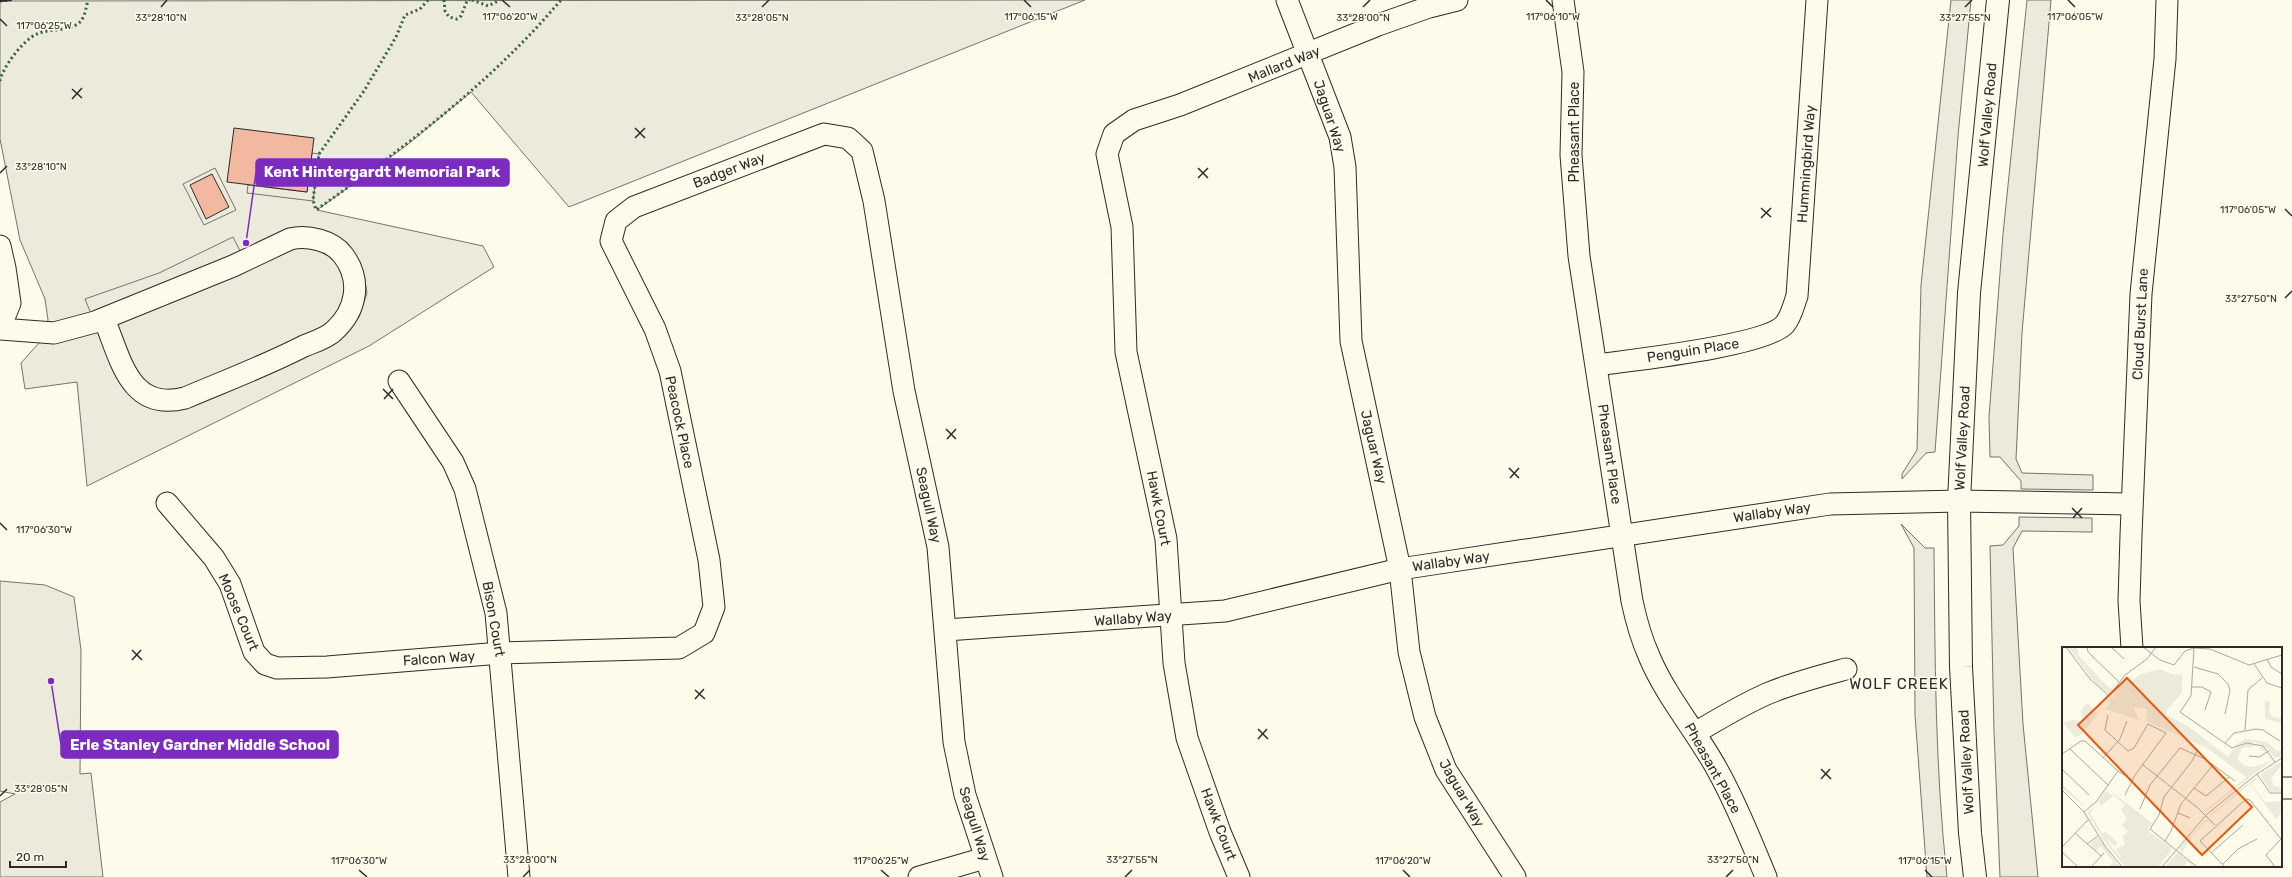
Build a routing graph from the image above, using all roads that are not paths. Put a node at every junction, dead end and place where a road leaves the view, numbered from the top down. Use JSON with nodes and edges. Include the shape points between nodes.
{"nodes":[{"id":1,"x":1288,"y":0,"type":"edge"},
{"id":2,"x":1457,"y":0,"type":"edge"},
{"id":3,"x":1563,"y":0,"type":"edge"},
{"id":4,"x":1817,"y":0,"type":"edge"},
{"id":5,"x":1998,"y":0,"type":"edge"},
{"id":6,"x":2167,"y":0,"type":"edge"},
{"id":7,"x":1309,"y":54,"type":"junction"},
{"id":8,"x":1114,"y":134,"type":"joint"},
{"id":9,"x":848,"y":138,"type":"joint"},
{"id":10,"x":616,"y":221,"type":"joint"},
{"id":11,"x":0,"y":246,"type":"edge"},
{"id":12,"x":104,"y":319,"type":"junction"},
{"id":13,"x":1785,"y":325,"type":"joint"},
{"id":14,"x":0,"y":329,"type":"edge"},
{"id":15,"x":1597,"y":365,"type":"junction"},
{"id":16,"x":400,"y":381,"type":"dead end"},
{"id":17,"x":1959,"y":501,"type":"junction"},
{"id":18,"x":167,"y":503,"type":"dead end"},
{"id":19,"x":2131,"y":504,"type":"junction"},
{"id":20,"x":1622,"y":536,"type":"junction"},
{"id":21,"x":1400,"y":569,"type":"junction"},
{"id":22,"x":1173,"y":615,"type":"junction"},
{"id":23,"x":946,"y":630,"type":"junction"},
{"id":24,"x":704,"y":633,"type":"joint"},
{"id":25,"x":2132,"y":647,"type":"edge"},
{"id":26,"x":501,"y":653,"type":"junction"},
{"id":27,"x":265,"y":664,"type":"joint"},
{"id":28,"x":1846,"y":669,"type":"dead end"},
{"id":29,"x":1695,"y":733,"type":"junction"},
{"id":30,"x":988,"y":868,"type":"edge"},
{"id":31,"x":519,"y":877,"type":"edge"},
{"id":32,"x":919,"y":877,"type":"edge"},
{"id":33,"x":1239,"y":877,"type":"edge"},
{"id":34,"x":1514,"y":877,"type":"edge"},
{"id":35,"x":1766,"y":877,"type":"edge"},
{"id":36,"x":1975,"y":877,"type":"edge"}],
"edges":[{"from":1,"to":7,"type":"street","name":"Jaguar Way"},
{"from":2,"to":7,"type":"street","name":"Mallard Way","via":[[1378,25]]},
{"from":3,"to":15,"type":"street","name":"Pheasant Place","via":[[1574,72],[1571,155],[1579,256]]},
{"from":4,"to":13,"type":"street","name":"Hummingbird Way","via":[[1797,296]]},
{"from":5,"to":17,"type":"main road","name":"Wolf Valley Road","via":[[1969,293]]},
{"from":6,"to":19,"type":"street","name":"Cloud Burst Lane","via":[[2165,58],[2141,294]]},
{"from":7,"to":8,"type":"street","name":"Mallard Way","via":[[1180,105],[1134,120]]},
{"from":7,"to":21,"type":"street","name":"Jaguar Way","via":[[1340,137],[1349,219],[1351,341]]},
{"from":8,"to":22,"type":"street","name":"Hawk Court","via":[[1107,154],[1122,227],[1126,352],[1166,539]]},
{"from":9,"to":10,"type":"street","name":"Badger Way","via":[[824,134],[634,207]]},
{"from":9,"to":23,"type":"street","name":"Seagull Way","via":[[862,151],[874,201],[904,391],[938,548]]},
{"from":10,"to":24,"type":"street","name":"Peacock Place","via":[[611,241],[655,329],[670,370],[709,560],[714,607]]},
{"from":11,"to":14,"type":"street","via":[[6,268],[10,302]]},
{"from":12,"to":12,"type":"street","via":[[299,237],[331,245],[342,254],[355,278],[351,307],[344,321],[333,332],[288,355],[172,402],[151,398],[130,382]]},
{"from":12,"to":14,"type":"street","via":[[54,332]]},
{"from":13,"to":15,"type":"street","name":"Penguin Place","via":[[1758,339],[1721,347]]},
{"from":15,"to":20,"type":"street","name":"Pheasant Place"},
{"from":16,"to":26,"type":"street","name":"Bison Court","via":[[453,462],[465,489],[496,613]]},
{"from":17,"to":19,"type":"street","name":"Wallaby Way"},
{"from":17,"to":20,"type":"street","name":"Wallaby Way","via":[[1830,504]]},
{"from":17,"to":36,"type":"main road","name":"Wolf Valley Road","via":[[1961,666],[1970,833]]},
{"from":18,"to":27,"type":"street","name":"Moose Court","via":[[218,564],[230,584],[254,652]]},
{"from":19,"to":25,"type":"street","name":"Cloud Burst Lane","via":[[2129,601]]},
{"from":20,"to":21,"type":"street","name":"Wallaby Way"},
{"from":20,"to":29,"type":"street","name":"Pheasant Place","via":[[1638,628],[1649,657]]},
{"from":21,"to":22,"type":"street","name":"Wallaby Way","via":[[1225,611]]},
{"from":21,"to":34,"type":"street","name":"Jaguar Way","via":[[1409,652],[1425,717],[1446,770]]},
{"from":22,"to":23,"type":"street","name":"Wallaby Way"},
{"from":22,"to":33,"type":"street","name":"Hawk Court","via":[[1174,663],[1187,738],[1220,832]]},
{"from":23,"to":30,"type":"street","name":"Seagull Way","via":[[954,742],[964,795]]},
{"from":24,"to":26,"type":"street","name":"Falcon Way","via":[[679,648]]},
{"from":26,"to":27,"type":"street","name":"Falcon Way","via":[[328,667],[277,668]]},
{"from":26,"to":31,"type":"street","name":"Bison Court"},
{"from":28,"to":29,"type":"street","via":[[1769,693]]},
{"from":29,"to":35,"type":"street","name":"Pheasant Place","via":[[1739,813]]},
{"from":30,"to":32,"type":"street"}]}
